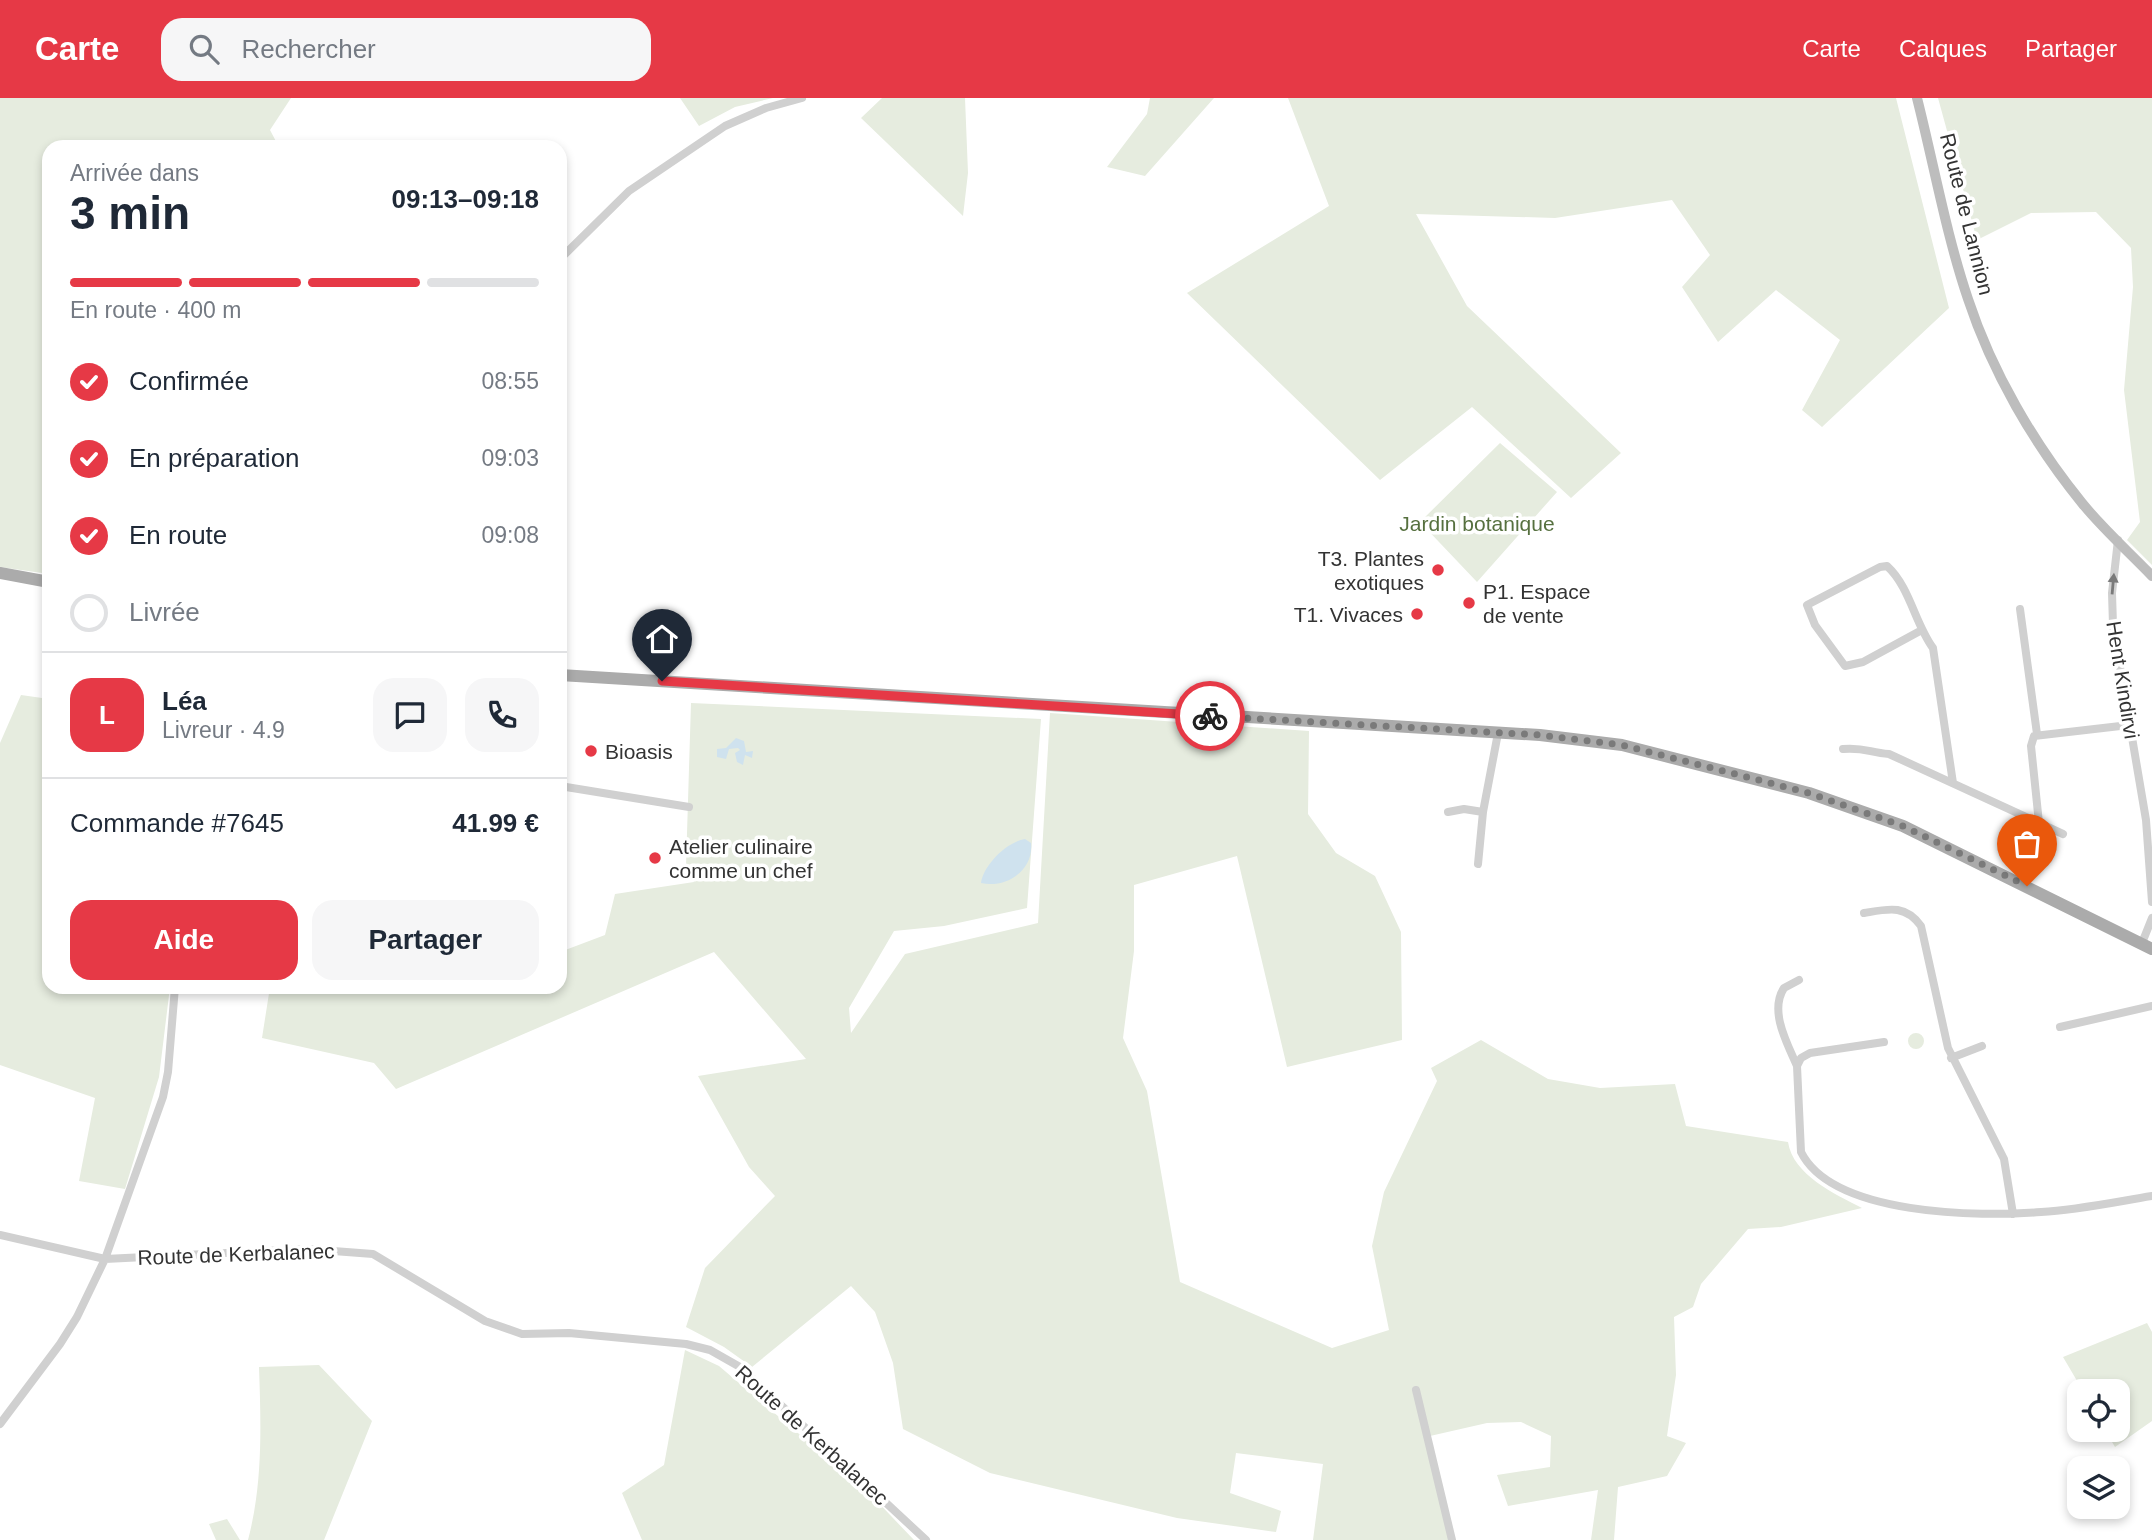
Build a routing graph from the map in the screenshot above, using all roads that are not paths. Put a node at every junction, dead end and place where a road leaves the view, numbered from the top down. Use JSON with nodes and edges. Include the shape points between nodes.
{"nodes":[{"id":1,"x":802,"y":98,"type":"edge"},
{"id":2,"x":1917,"y":98,"type":"edge"},
{"id":3,"x":567,"y":252,"type":"edge"},
{"id":4,"x":2118,"y":540,"type":"junction"},
{"id":5,"x":0,"y":573,"type":"edge"},
{"id":6,"x":2152,"y":576,"type":"edge"},
{"id":7,"x":42,"y":581,"type":"edge"},
{"id":8,"x":2020,"y":609,"type":"dead end"},
{"id":9,"x":1920,"y":631,"type":"junction"},
{"id":10,"x":567,"y":675,"type":"edge"},
{"id":11,"x":2129,"y":725,"type":"junction"},
{"id":12,"x":1498,"y":733,"type":"junction"},
{"id":13,"x":2037,"y":734,"type":"junction"},
{"id":14,"x":1843,"y":749,"type":"dead end"},
{"id":15,"x":1953,"y":783,"type":"junction"},
{"id":16,"x":567,"y":787,"type":"edge"},
{"id":17,"x":689,"y":807,"type":"dead end"},
{"id":18,"x":1448,"y":812,"type":"dead end"},
{"id":19,"x":1483,"y":812,"type":"junction"},
{"id":20,"x":2149,"y":819,"type":"edge"},
{"id":21,"x":2039,"y":823,"type":"junction"},
{"id":22,"x":2063,"y":834,"type":"dead end"},
{"id":23,"x":1478,"y":864,"type":"dead end"},
{"id":24,"x":2152,"y":902,"type":"edge"},
{"id":25,"x":1864,"y":913,"type":"dead end"},
{"id":26,"x":2152,"y":918,"type":"edge"},
{"id":27,"x":2147,"y":946,"type":"edge"},
{"id":28,"x":1799,"y":981,"type":"dead end"},
{"id":29,"x":175,"y":994,"type":"edge"},
{"id":30,"x":2152,"y":1006,"type":"edge"},
{"id":31,"x":2060,"y":1027,"type":"dead end"},
{"id":32,"x":1884,"y":1042,"type":"dead end"},
{"id":33,"x":1982,"y":1046,"type":"dead end"},
{"id":34,"x":1951,"y":1058,"type":"junction"},
{"id":35,"x":1797,"y":1066,"type":"junction"},
{"id":36,"x":2152,"y":1196,"type":"edge"},
{"id":37,"x":2013,"y":1214,"type":"junction"},
{"id":38,"x":0,"y":1235,"type":"edge"},
{"id":39,"x":105,"y":1259,"type":"junction"},
{"id":40,"x":1416,"y":1390,"type":"dead end"},
{"id":41,"x":0,"y":1424,"type":"edge"},
{"id":42,"x":926,"y":1540,"type":"edge"},
{"id":43,"x":1452,"y":1540,"type":"edge"}],
"edges":[{"from":1,"to":3,"type":"street","via":[[766,108],[716,132],[629,191]]},
{"from":2,"to":4,"type":"main road","name":"Route de Lannion","via":[[1968,301],[1994,362],[2037,440],[2082,504]]},
{"from":4,"to":6,"type":"main road","name":"Route de Lannion"},
{"from":11,"to":4,"type":"street","name":"Hent Kindirvi","one_way":true,"via":[[2113,625]]},
{"from":5,"to":7,"type":"main road"},
{"from":8,"to":13,"type":"street"},
{"from":9,"to":9,"type":"street","via":[[1909,601],[1887,566],[1807,605],[1815,625],[1845,666],[1863,662]]},
{"from":9,"to":15,"type":"street","via":[[1933,648],[1938,667]]},
{"from":10,"to":12,"type":"main road"},
{"from":11,"to":13,"type":"street"},
{"from":11,"to":20,"type":"street","name":"Hent Kindirvi"},
{"from":12,"to":19,"type":"street"},
{"from":12,"to":27,"type":"main road","via":[[1622,745],[1809,793],[1903,826]]},
{"from":13,"to":21,"type":"street","via":[[2031,746]]},
{"from":14,"to":15,"type":"street","via":[[1865,747],[1889,754]]},
{"from":15,"to":21,"type":"street"},
{"from":16,"to":17,"type":"street"},
{"from":18,"to":19,"type":"street"},
{"from":19,"to":23,"type":"street"},
{"from":20,"to":24,"type":"street","name":"Hent Kindirvi"},
{"from":21,"to":22,"type":"street"},
{"from":25,"to":34,"type":"street","via":[[1898,908],[1921,926]]},
{"from":26,"to":27,"type":"street"},
{"from":28,"to":35,"type":"street","via":[[1784,988],[1778,1004]]},
{"from":29,"to":39,"type":"street","via":[[163,1097]]},
{"from":30,"to":31,"type":"street"},
{"from":32,"to":35,"type":"street","via":[[1810,1053]]},
{"from":33,"to":34,"type":"street"},
{"from":34,"to":37,"type":"street","via":[[2004,1159]]},
{"from":35,"to":37,"type":"street","via":[[1800,1147],[1804,1157],[1828,1179],[1866,1198],[1899,1207]]},
{"from":36,"to":37,"type":"street"},
{"from":38,"to":39,"type":"street","name":"Route de Kerbalanec"},
{"from":39,"to":41,"type":"street","via":[[60,1344]]},
{"from":39,"to":42,"type":"street","name":"Route de Kerbalanec","via":[[307,1249],[373,1254],[485,1321],[522,1334],[569,1334],[702,1348],[740,1367]]},
{"from":40,"to":43,"type":"street"}]}
